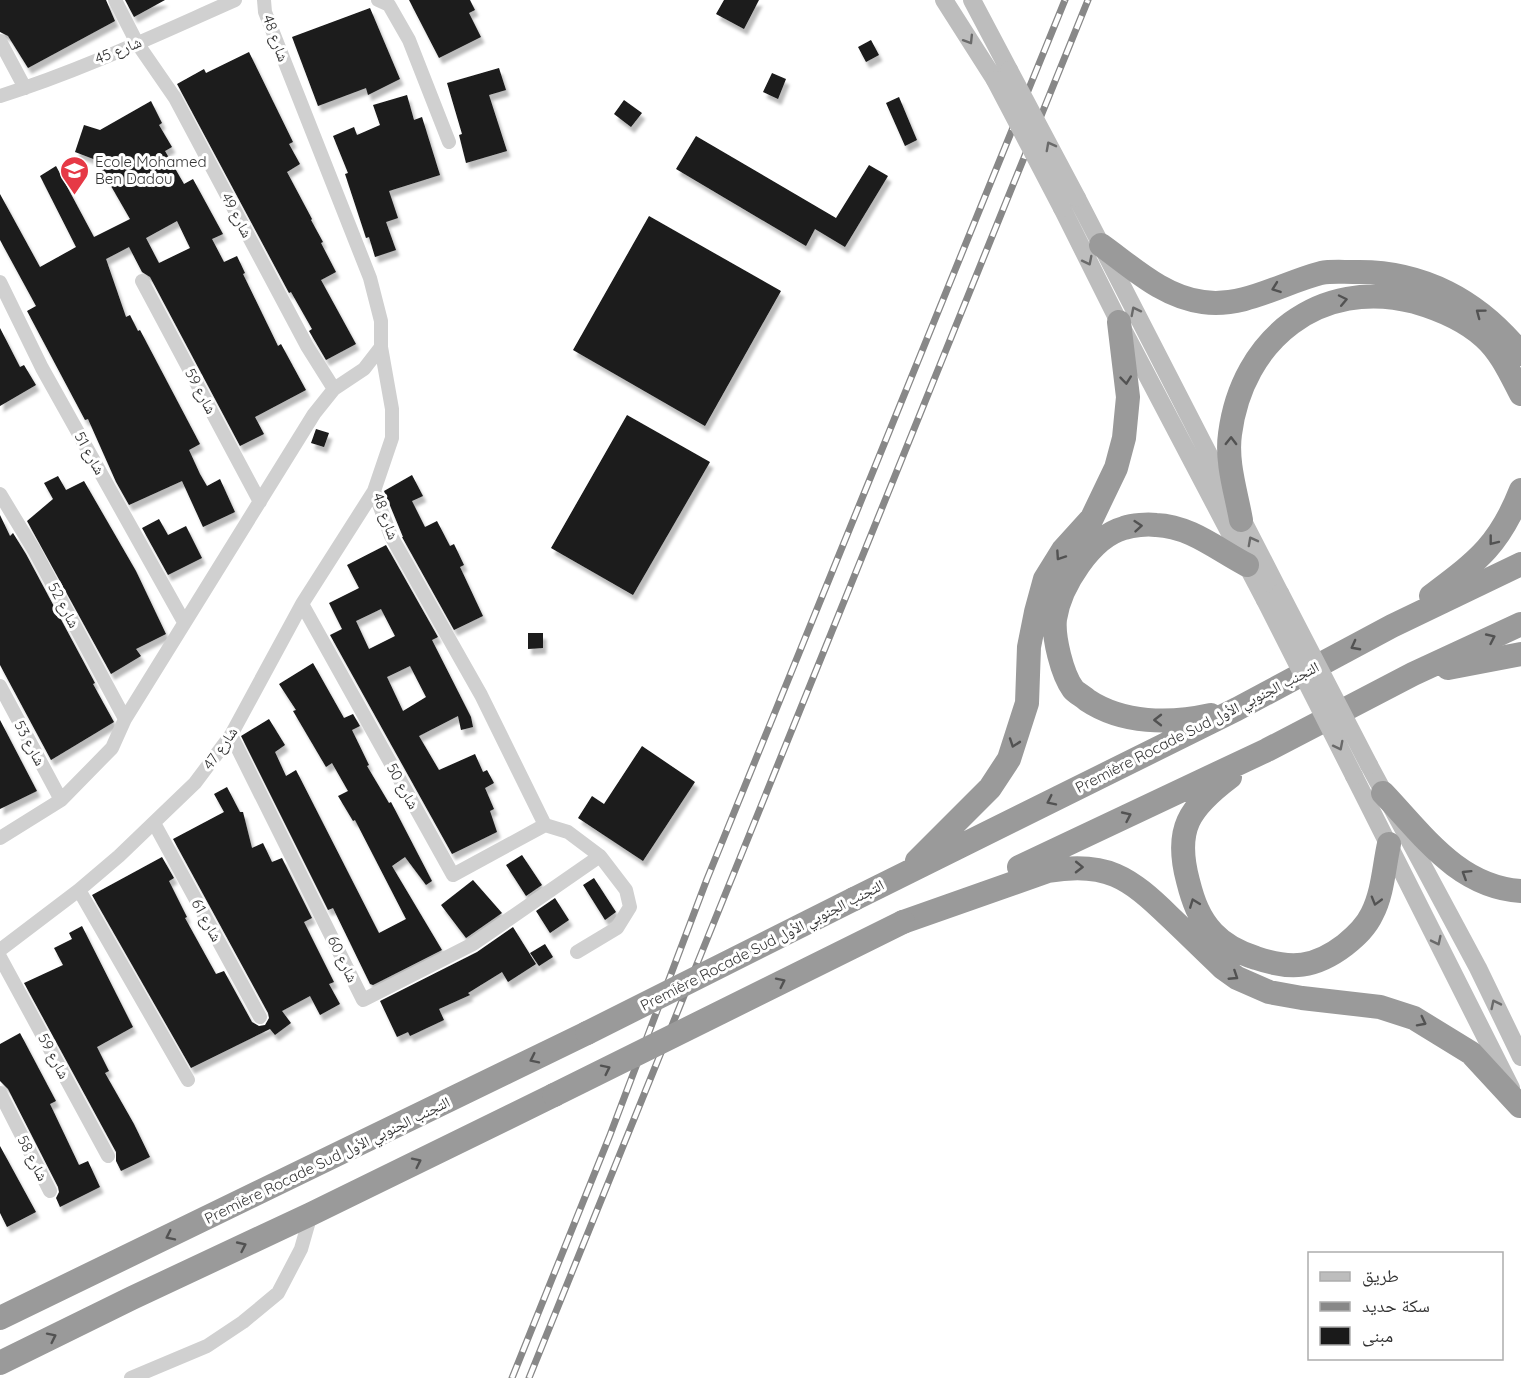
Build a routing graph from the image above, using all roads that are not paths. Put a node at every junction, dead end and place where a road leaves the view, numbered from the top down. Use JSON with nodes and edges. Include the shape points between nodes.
{"nodes":[{"id":1,"x":115,"y":0,"type":"edge"},
{"id":2,"x":235,"y":0,"type":"edge"},
{"id":3,"x":264,"y":0,"type":"edge"},
{"id":4,"x":378,"y":0,"type":"edge"},
{"id":5,"x":944,"y":0,"type":"edge"},
{"id":6,"x":972,"y":0,"type":"edge"},
{"id":7,"x":0,"y":41,"type":"edge"},
{"id":8,"x":137,"y":43,"type":"junction"},
{"id":9,"x":25,"y":88,"type":"junction"},
{"id":10,"x":0,"y":96,"type":"edge"},
{"id":11,"x":449,"y":142,"type":"dead end"},
{"id":12,"x":1070,"y":203,"type":"junction"},
{"id":13,"x":1101,"y":245,"type":"junction"},
{"id":14,"x":142,"y":281,"type":"dead end"},
{"id":15,"x":0,"y":282,"type":"edge"},
{"id":16,"x":1119,"y":322,"type":"junction"},
{"id":17,"x":381,"y":347,"type":"junction"},
{"id":18,"x":1521,"y":354,"type":"edge"},
{"id":19,"x":334,"y":389,"type":"junction"},
{"id":20,"x":1521,"y":394,"type":"edge"},
{"id":21,"x":374,"y":490,"type":"junction"},
{"id":22,"x":1521,"y":490,"type":"edge"},
{"id":23,"x":0,"y":494,"type":"edge"},
{"id":24,"x":260,"y":502,"type":"junction"},
{"id":25,"x":1241,"y":520,"type":"junction"},
{"id":26,"x":1521,"y":564,"type":"edge"},
{"id":27,"x":1247,"y":565,"type":"junction"},
{"id":28,"x":1273,"y":596,"type":"junction"},
{"id":29,"x":302,"y":604,"type":"junction"},
{"id":30,"x":184,"y":622,"type":"junction"},
{"id":31,"x":1521,"y":624,"type":"edge"},
{"id":32,"x":1392,"y":626,"type":"junction"},
{"id":33,"x":1521,"y":654,"type":"edge"},
{"id":34,"x":1413,"y":674,"type":"junction"},
{"id":35,"x":0,"y":686,"type":"edge"},
{"id":36,"x":1237,"y":710,"type":"junction"},
{"id":37,"x":125,"y":718,"type":"junction"},
{"id":38,"x":231,"y":735,"type":"junction"},
{"id":39,"x":1267,"y":750,"type":"junction"},
{"id":40,"x":1383,"y":793,"type":"junction"},
{"id":41,"x":61,"y":800,"type":"junction"},
{"id":42,"x":154,"y":823,"type":"junction"},
{"id":43,"x":545,"y":825,"type":"junction"},
{"id":44,"x":0,"y":838,"type":"edge"},
{"id":45,"x":1389,"y":843,"type":"junction"},
{"id":46,"x":600,"y":856,"type":"junction"},
{"id":47,"x":907,"y":872,"type":"junction"},
{"id":48,"x":79,"y":890,"type":"junction"},
{"id":49,"x":1521,"y":891,"type":"edge"},
{"id":50,"x":903,"y":922,"type":"junction"},
{"id":51,"x":0,"y":950,"type":"edge"},
{"id":52,"x":577,"y":952,"type":"dead end"},
{"id":53,"x":0,"y":957,"type":"edge"},
{"id":54,"x":260,"y":1017,"type":"dead end"},
{"id":55,"x":1521,"y":1057,"type":"edge"},
{"id":56,"x":188,"y":1080,"type":"dead end"},
{"id":57,"x":0,"y":1093,"type":"edge"},
{"id":58,"x":1520,"y":1107,"type":"edge"},
{"id":59,"x":108,"y":1156,"type":"dead end"},
{"id":60,"x":50,"y":1191,"type":"dead end"},
{"id":61,"x":311,"y":1214,"type":"junction"},
{"id":62,"x":0,"y":1318,"type":"edge"},
{"id":63,"x":0,"y":1363,"type":"edge"},
{"id":64,"x":131,"y":1378,"type":"edge"}],
"edges":[{"from":1,"to":8,"type":"street","name":"شارع 49"},
{"from":2,"to":8,"type":"street","name":"شارع 45"},
{"from":3,"to":17,"type":"street","name":"شارع 48","via":[[265,12],[370,278],[381,321]]},
{"from":4,"to":11,"type":"street","via":[[389,5],[409,40]]},
{"from":5,"to":12,"type":"main road","one_way":true,"bridge":true},
{"from":12,"to":6,"type":"main road","one_way":true,"bridge":true,"via":[[1010,69]]},
{"from":7,"to":9,"type":"street"},
{"from":8,"to":9,"type":"street","name":"شارع 45"},
{"from":8,"to":19,"type":"street","name":"شارع 49","via":[[175,98],[307,346]]},
{"from":9,"to":10,"type":"street","name":"شارع 45"},
{"from":12,"to":13,"type":"main road"},
{"from":12,"to":16,"type":"main road","one_way":true},
{"from":18,"to":13,"type":"highway","one_way":true,"via":[[1479,311],[1443,289],[1405,276],[1367,271],[1323,273],[1249,299],[1203,302],[1156,285]]},
{"from":25,"to":13,"type":"main road","one_way":true},
{"from":14,"to":24,"type":"street","name":"شارع 59"},
{"from":15,"to":30,"type":"street","name":"شارع 51","via":[[42,368]]},
{"from":16,"to":27,"type":"main road"},
{"from":16,"to":47,"type":"highway","one_way":true,"via":[[1128,397],[1124,438],[1116,468],[1092,518],[1063,550],[1045,579],[1029,647],[1026,704],[1009,759],[990,788]]},
{"from":17,"to":19,"type":"street","via":[[364,369]]},
{"from":17,"to":21,"type":"street","name":"شارع 48","via":[[392,409],[392,438]]},
{"from":19,"to":24,"type":"street","via":[[314,414]]},
{"from":25,"to":20,"type":"highway","one_way":true,"via":[[1230,436],[1243,384],[1273,338],[1314,309],[1369,296],[1400,298],[1432,307],[1484,338],[1506,365]]},
{"from":21,"to":29,"type":"street","name":"شارع 47"},
{"from":21,"to":43,"type":"street","name":"شارع 48","via":[[391,536],[481,695]]},
{"from":22,"to":32,"type":"highway","one_way":true,"via":[[1494,543]]},
{"from":23,"to":37,"type":"street","name":"شارع 52"},
{"from":24,"to":30,"type":"street"},
{"from":28,"to":25,"type":"main road","one_way":true},
{"from":26,"to":32,"type":"highway","name":"Première Rocade Sud التجنب الجنوبي الأول"},
{"from":27,"to":28,"type":"main road"},
{"from":36,"to":27,"type":"highway","one_way":true,"via":[[1144,720],[1098,707],[1074,691],[1063,672],[1055,620],[1064,590],[1081,561],[1098,543],[1123,528],[1156,525],[1185,530]]},
{"from":28,"to":40,"type":"main road","bridge":true},
{"from":28,"to":45,"type":"main road","one_way":true,"bridge":true,"via":[[1354,776]]},
{"from":29,"to":38,"type":"street","name":"شارع 47"},
{"from":29,"to":43,"type":"street","name":"شارع 50","via":[[453,875]]},
{"from":30,"to":37,"type":"street"},
{"from":34,"to":31,"type":"highway","one_way":true},
{"from":32,"to":36,"type":"highway","name":"Première Rocade Sud التجنب الجنوبي الأول","one_way":true},
{"from":33,"to":34,"type":"highway"},
{"from":34,"to":39,"type":"highway"},
{"from":35,"to":41,"type":"street","name":"شارع 53"},
{"from":36,"to":47,"type":"highway","name":"Première Rocade Sud التجنب الجنوبي الأول","one_way":true},
{"from":37,"to":41,"type":"street","via":[[112,748]]},
{"from":38,"to":42,"type":"street","name":"شارع 47","via":[[195,783]]},
{"from":38,"to":46,"type":"street","name":"شارع 60","via":[[363,1000],[473,944]]},
{"from":45,"to":39,"type":"highway","one_way":true,"via":[[1371,916],[1333,954],[1308,964],[1285,966],[1249,956],[1223,943],[1193,903],[1182,860],[1183,838],[1189,818],[1205,798]]},
{"from":50,"to":39,"type":"highway","one_way":true},
{"from":49,"to":40,"type":"highway","one_way":true,"via":[[1498,888],[1466,875]]},
{"from":55,"to":40,"type":"main road","one_way":true,"via":[[1478,968]]},
{"from":41,"to":44,"type":"street"},
{"from":42,"to":48,"type":"street","name":"شارع 47"},
{"from":42,"to":54,"type":"street","name":"شارع 61"},
{"from":43,"to":46,"type":"street","via":[[568,832]]},
{"from":45,"to":58,"type":"main road","one_way":true},
{"from":46,"to":52,"type":"street","via":[[626,890],[630,908],[617,928]]},
{"from":47,"to":62,"type":"highway","name":"Première Rocade Sud التجنب الجنوبي الأول","one_way":true,"bridge":true,"via":[[587,1033]]},
{"from":48,"to":51,"type":"street","name":"شارع 47"},
{"from":48,"to":56,"type":"street"},
{"from":50,"to":58,"type":"highway","one_way":true,"via":[[1048,871],[1070,867],[1112,873],[1132,882],[1237,978],[1287,996],[1380,1007],[1414,1018],[1471,1053]]},
{"from":61,"to":50,"type":"highway","one_way":true,"bridge":true},
{"from":53,"to":59,"type":"street","name":"شارع 59"},
{"from":57,"to":60,"type":"street","name":"شارع 58"},
{"from":63,"to":61,"type":"highway","one_way":true},
{"from":61,"to":64,"type":"street","via":[[301,1250],[278,1293],[207,1346]]}]}
